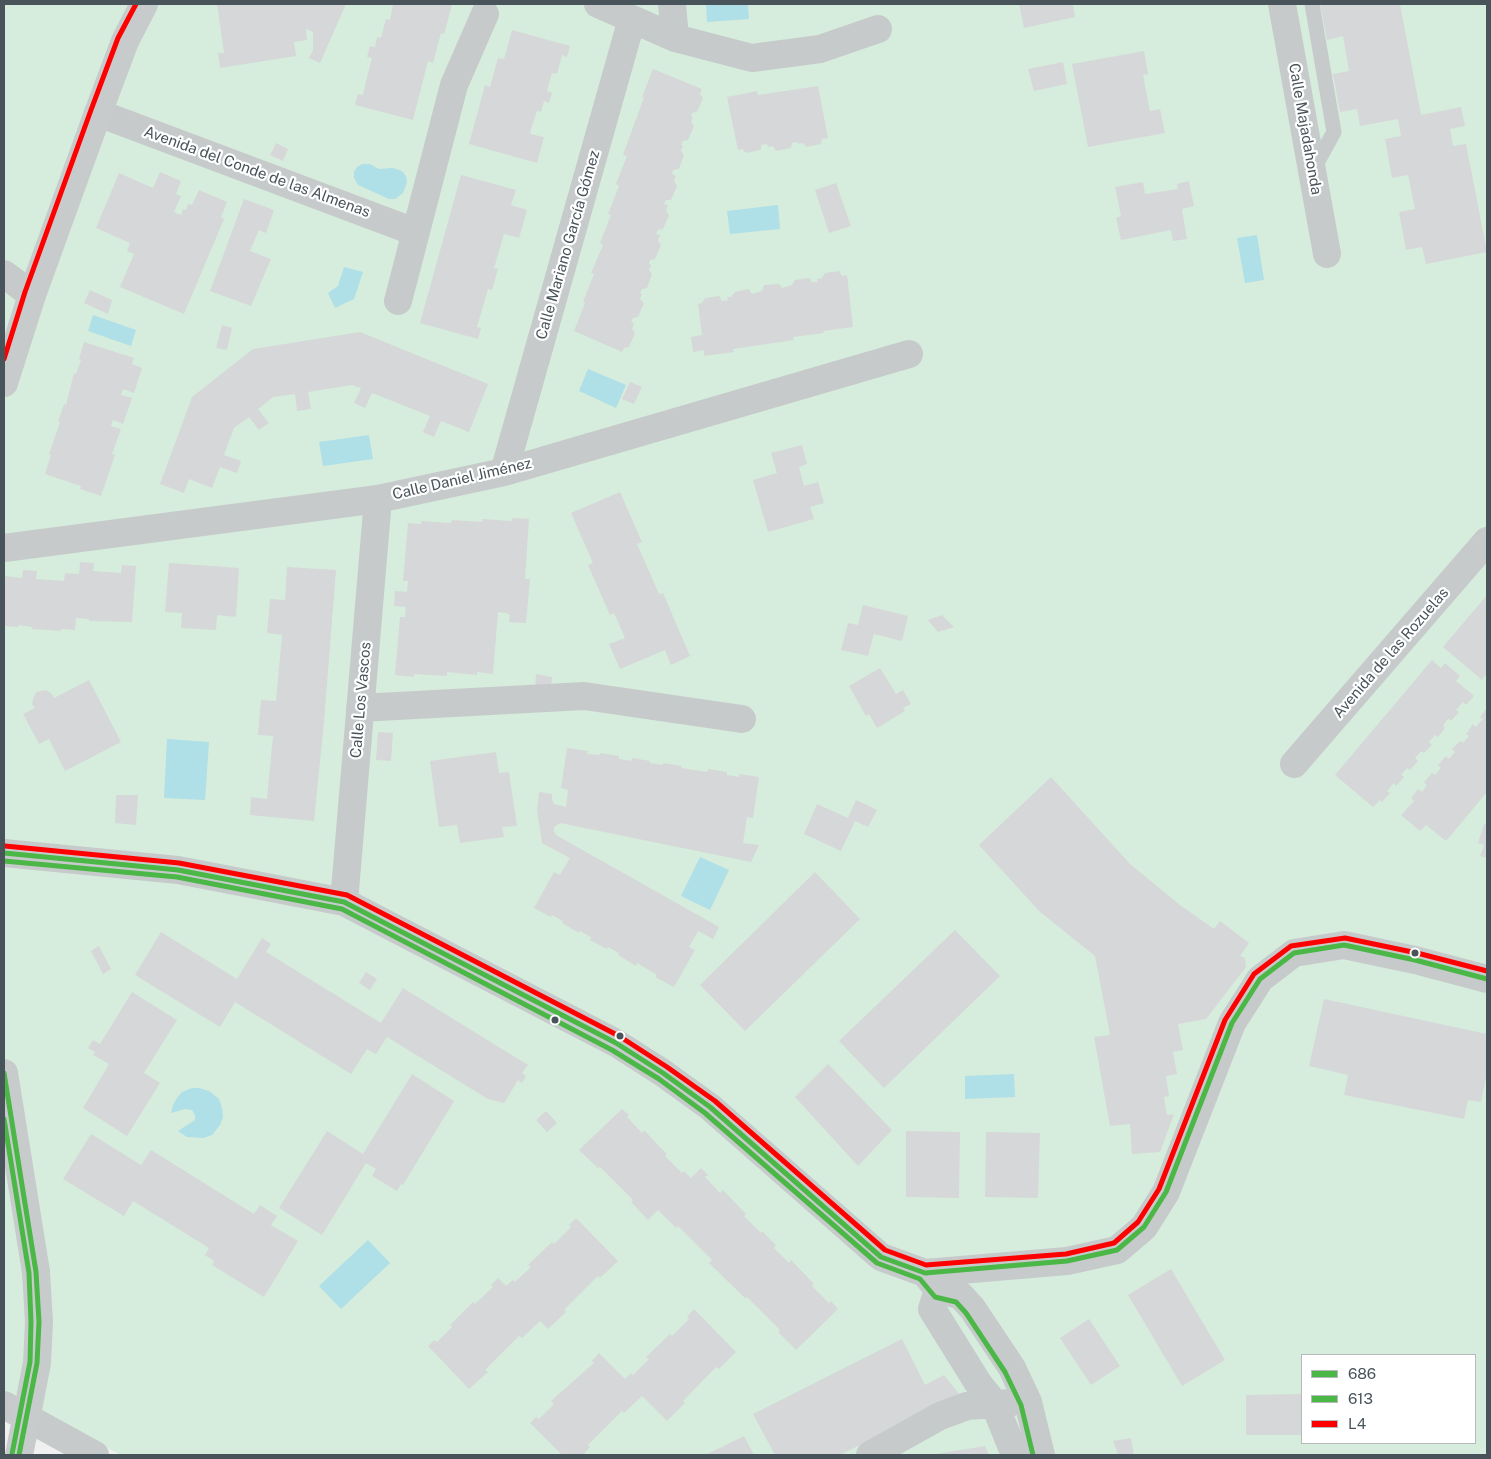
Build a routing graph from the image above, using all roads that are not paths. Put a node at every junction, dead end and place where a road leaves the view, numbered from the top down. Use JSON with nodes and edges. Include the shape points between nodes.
{"nodes":[{"id":1,"x":144,"y":4,"type":"edge"},
{"id":2,"x":598,"y":4,"type":"edge"},
{"id":3,"x":672,"y":4,"type":"edge"},
{"id":4,"x":1282,"y":4,"type":"edge"},
{"id":5,"x":1312,"y":4,"type":"edge"},
{"id":6,"x":485,"y":14,"type":"dead end"},
{"id":7,"x":632,"y":19,"type":"junction"},
{"id":8,"x":878,"y":29,"type":"dead end"},
{"id":9,"x":675,"y":38,"type":"junction"},
{"id":10,"x":98,"y":113,"type":"junction"},
{"id":11,"x":1312,"y":171,"type":"junction"},
{"id":12,"x":415,"y":232,"type":"junction"},
{"id":13,"x":1327,"y":254,"type":"dead end"},
{"id":14,"x":4,"y":274,"type":"edge"},
{"id":15,"x":32,"y":295,"type":"junction"},
{"id":16,"x":398,"y":301,"type":"dead end"},
{"id":17,"x":909,"y":354,"type":"dead end"},
{"id":18,"x":4,"y":383,"type":"edge"},
{"id":19,"x":504,"y":472,"type":"junction"},
{"id":20,"x":378,"y":499,"type":"junction"},
{"id":21,"x":1487,"y":541,"type":"edge"},
{"id":22,"x":4,"y":548,"type":"edge"},
{"id":23,"x":360,"y":708,"type":"junction"},
{"id":24,"x":742,"y":719,"type":"dead end"},
{"id":25,"x":1294,"y":764,"type":"dead end"},
{"id":26,"x":4,"y":854,"type":"edge"},
{"id":27,"x":344,"y":902,"type":"junction"},
{"id":28,"x":1487,"y":979,"type":"edge"},
{"id":29,"x":4,"y":1073,"type":"edge"},
{"id":30,"x":931,"y":1282,"type":"junction"},
{"id":31,"x":1028,"y":1402,"type":"junction"},
{"id":32,"x":994,"y":1403,"type":"junction"},
{"id":33,"x":4,"y":1405,"type":"edge"},
{"id":34,"x":885,"y":1451,"type":"edge"},
{"id":35,"x":19,"y":1455,"type":"edge"},
{"id":36,"x":95,"y":1455,"type":"edge"},
{"id":37,"x":1016,"y":1455,"type":"edge"},
{"id":38,"x":1041,"y":1455,"type":"edge"}],
"edges":[{"from":1,"to":10,"type":"main road","via":[[125,41]]},
{"from":2,"to":7,"type":"street"},
{"from":3,"to":9,"type":"street"},
{"from":4,"to":11,"type":"street","name":"Calle Majadahonda"},
{"from":5,"to":11,"type":"lane","via":[[1334,132]]},
{"from":6,"to":12,"type":"street","via":[[454,84]]},
{"from":7,"to":9,"type":"street"},
{"from":7,"to":19,"type":"street","name":"Calle Mariano García Gómez"},
{"from":8,"to":9,"type":"street","via":[[820,49],[752,58]]},
{"from":10,"to":12,"type":"street","name":"Avenida del Conde de las Almenas"},
{"from":10,"to":15,"type":"main road"},
{"from":11,"to":13,"type":"street","name":"Calle Majadahonda"},
{"from":12,"to":16,"type":"street"},
{"from":14,"to":15,"type":"street"},
{"from":15,"to":18,"type":"main road"},
{"from":17,"to":19,"type":"street","name":"Calle Daniel Jiménez"},
{"from":19,"to":20,"type":"street","name":"Calle Daniel Jiménez"},
{"from":20,"to":22,"type":"street","name":"Calle Daniel Jiménez"},
{"from":20,"to":23,"type":"street","name":"Calle Los Vascos"},
{"from":21,"to":25,"type":"street","name":"Avenida de las Rozuelas"},
{"from":23,"to":24,"type":"street","via":[[584,696]]},
{"from":23,"to":27,"type":"street","name":"Calle Los Vascos"},
{"from":26,"to":27,"type":"street","via":[[178,870]]},
{"from":27,"to":30,"type":"street","via":[[616,1042],[710,1107],[881,1257]]},
{"from":28,"to":30,"type":"street","via":[[1344,945],[1294,953],[1260,979],[1232,1022],[1166,1192],[1144,1227],[1117,1250]]},
{"from":29,"to":35,"type":"main road","bridge":true,"via":[[36,1272],[39,1322],[37,1363]]},
{"from":30,"to":31,"type":"street","via":[[960,1295],[972,1308],[1012,1368]]},
{"from":30,"to":32,"type":"street","via":[[932,1309]]},
{"from":31,"to":32,"type":"street"},
{"from":31,"to":38,"type":"street"},
{"from":32,"to":34,"type":"street","via":[[967,1406],[940,1416]]},
{"from":32,"to":37,"type":"street"},
{"from":33,"to":36,"type":"street"}]}
